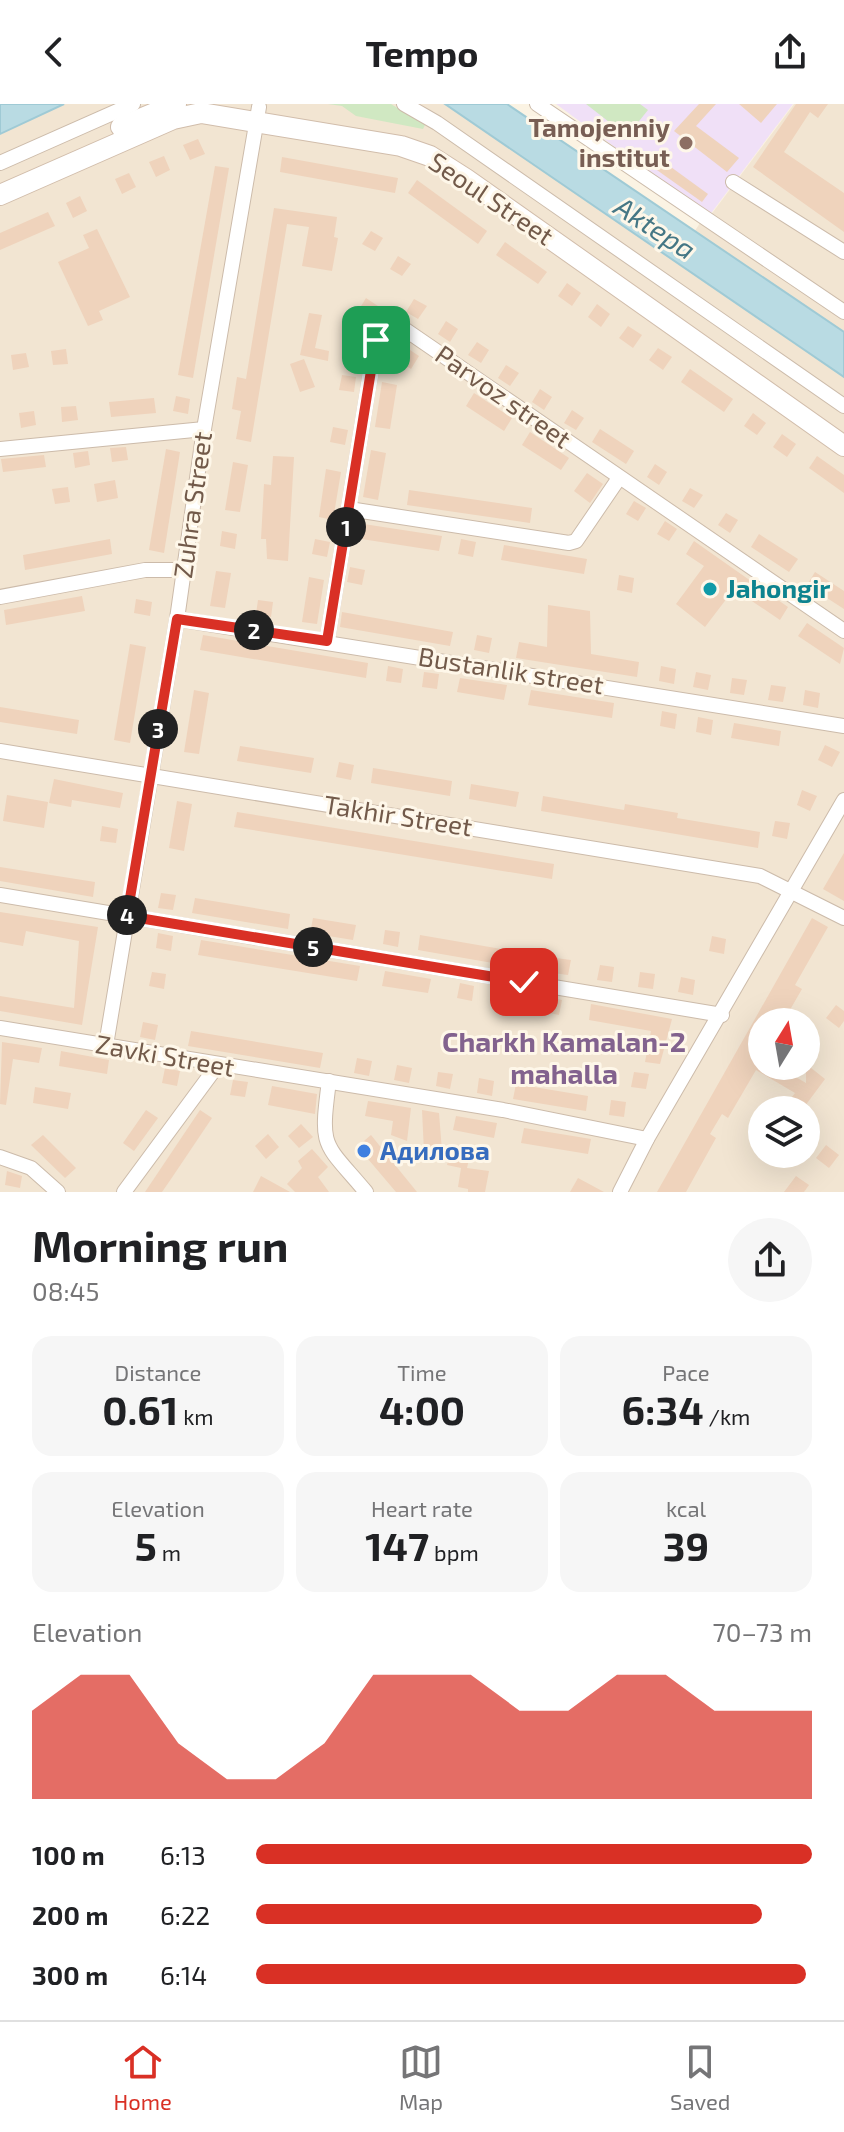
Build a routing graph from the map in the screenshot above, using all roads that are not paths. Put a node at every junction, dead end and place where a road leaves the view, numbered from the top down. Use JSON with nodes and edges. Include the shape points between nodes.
{"nodes":[{"id":1,"x":133,"y":104,"type":"edge"},
{"id":2,"x":237,"y":104,"type":"edge"},
{"id":3,"x":404,"y":104,"type":"edge"},
{"id":4,"x":537,"y":104,"type":"edge"},
{"id":5,"x":188,"y":107,"type":"edge"},
{"id":6,"x":258,"y":114,"type":"junction"},
{"id":7,"x":0,"y":163,"type":"edge"},
{"id":8,"x":0,"y":181,"type":"edge"},
{"id":9,"x":733,"y":182,"type":"dead end"},
{"id":10,"x":0,"y":195,"type":"edge"},
{"id":11,"x":844,"y":252,"type":"edge"},
{"id":12,"x":844,"y":312,"type":"edge"},
{"id":13,"x":844,"y":406,"type":"edge"},
{"id":14,"x":204,"y":429,"type":"junction"},
{"id":15,"x":844,"y":429,"type":"edge"},
{"id":16,"x":844,"y":446,"type":"edge"},
{"id":17,"x":0,"y":449,"type":"edge"},
{"id":18,"x":619,"y":478,"type":"junction"},
{"id":19,"x":349,"y":509,"type":"junction"},
{"id":20,"x":184,"y":570,"type":"junction"},
{"id":21,"x":0,"y":597,"type":"edge"},
{"id":22,"x":177,"y":619,"type":"junction"},
{"id":23,"x":844,"y":631,"type":"edge"},
{"id":24,"x":327,"y":641,"type":"junction"},
{"id":25,"x":844,"y":726,"type":"edge"},
{"id":26,"x":0,"y":751,"type":"edge"},
{"id":27,"x":150,"y":775,"type":"junction"},
{"id":28,"x":844,"y":800,"type":"edge"},
{"id":29,"x":793,"y":891,"type":"junction"},
{"id":30,"x":0,"y":895,"type":"edge"},
{"id":31,"x":127,"y":916,"type":"junction"},
{"id":32,"x":844,"y":918,"type":"edge"},
{"id":33,"x":722,"y":1015,"type":"junction"},
{"id":34,"x":0,"y":1028,"type":"edge"},
{"id":35,"x":106,"y":1045,"type":"junction"},
{"id":36,"x":217,"y":1066,"type":"junction"},
{"id":37,"x":329,"y":1081,"type":"junction"},
{"id":38,"x":647,"y":1139,"type":"junction"},
{"id":39,"x":0,"y":1157,"type":"edge"},
{"id":40,"x":58,"y":1192,"type":"edge"},
{"id":41,"x":124,"y":1192,"type":"edge"},
{"id":42,"x":366,"y":1192,"type":"edge"},
{"id":43,"x":620,"y":1192,"type":"edge"}],
"edges":[{"from":1,"to":7,"type":"street"},
{"from":2,"to":6,"type":"main road","name":"Seoul Street"},
{"from":3,"to":13,"type":"street"},
{"from":4,"to":12,"type":"street"},
{"from":5,"to":6,"type":"main road","name":"Seoul Street"},
{"from":5,"to":8,"type":"main road","name":"Seoul Street"},
{"from":5,"to":10,"type":"main road","name":"Seoul Street","via":[[173,119]]},
{"from":6,"to":14,"type":"street","name":"Zuhra Street"},
{"from":6,"to":15,"type":"main road","name":"Seoul Street","via":[[394,132],[441,147]]},
{"from":6,"to":16,"type":"main road","name":"Seoul Street","via":[[390,143],[436,159]]},
{"from":9,"to":11,"type":"street"},
{"from":14,"to":17,"type":"street"},
{"from":14,"to":20,"type":"street","name":"Zuhra Street"},
{"from":18,"to":19,"type":"street","via":[[576,541],[569,543]]},
{"from":18,"to":19,"type":"street","name":"Parvoz street","via":[[390,324],[376,340]]},
{"from":18,"to":23,"type":"street","name":"Parvoz street"},
{"from":19,"to":24,"type":"street","name":"Parvoz street"},
{"from":20,"to":21,"type":"street","via":[[145,570]]},
{"from":20,"to":22,"type":"street","name":"Zuhra Street"},
{"from":22,"to":24,"type":"street","name":"Bustanlik street"},
{"from":22,"to":27,"type":"street","name":"Zuhra Street"},
{"from":24,"to":25,"type":"street","name":"Bustanlik street"},
{"from":26,"to":27,"type":"street","name":"Takhir Street"},
{"from":27,"to":29,"type":"street","name":"Takhir Street","via":[[760,876]]},
{"from":27,"to":31,"type":"street","name":"Zuhra Street"},
{"from":28,"to":29,"type":"street"},
{"from":29,"to":32,"type":"street","name":"Takhir Street"},
{"from":29,"to":33,"type":"street"},
{"from":30,"to":31,"type":"street"},
{"from":31,"to":33,"type":"street"},
{"from":31,"to":35,"type":"street","name":"Zuhra Street"},
{"from":33,"to":38,"type":"street"},
{"from":34,"to":35,"type":"street","name":"Zavki Street"},
{"from":35,"to":36,"type":"street","name":"Zavki Street"},
{"from":36,"to":37,"type":"street","name":"Zavki Street"},
{"from":36,"to":41,"type":"street"},
{"from":37,"to":38,"type":"street","name":"Zavki Street"},
{"from":37,"to":42,"type":"street","via":[[326,1144]]},
{"from":38,"to":43,"type":"street"},
{"from":39,"to":40,"type":"street","via":[[31,1168]]}]}
